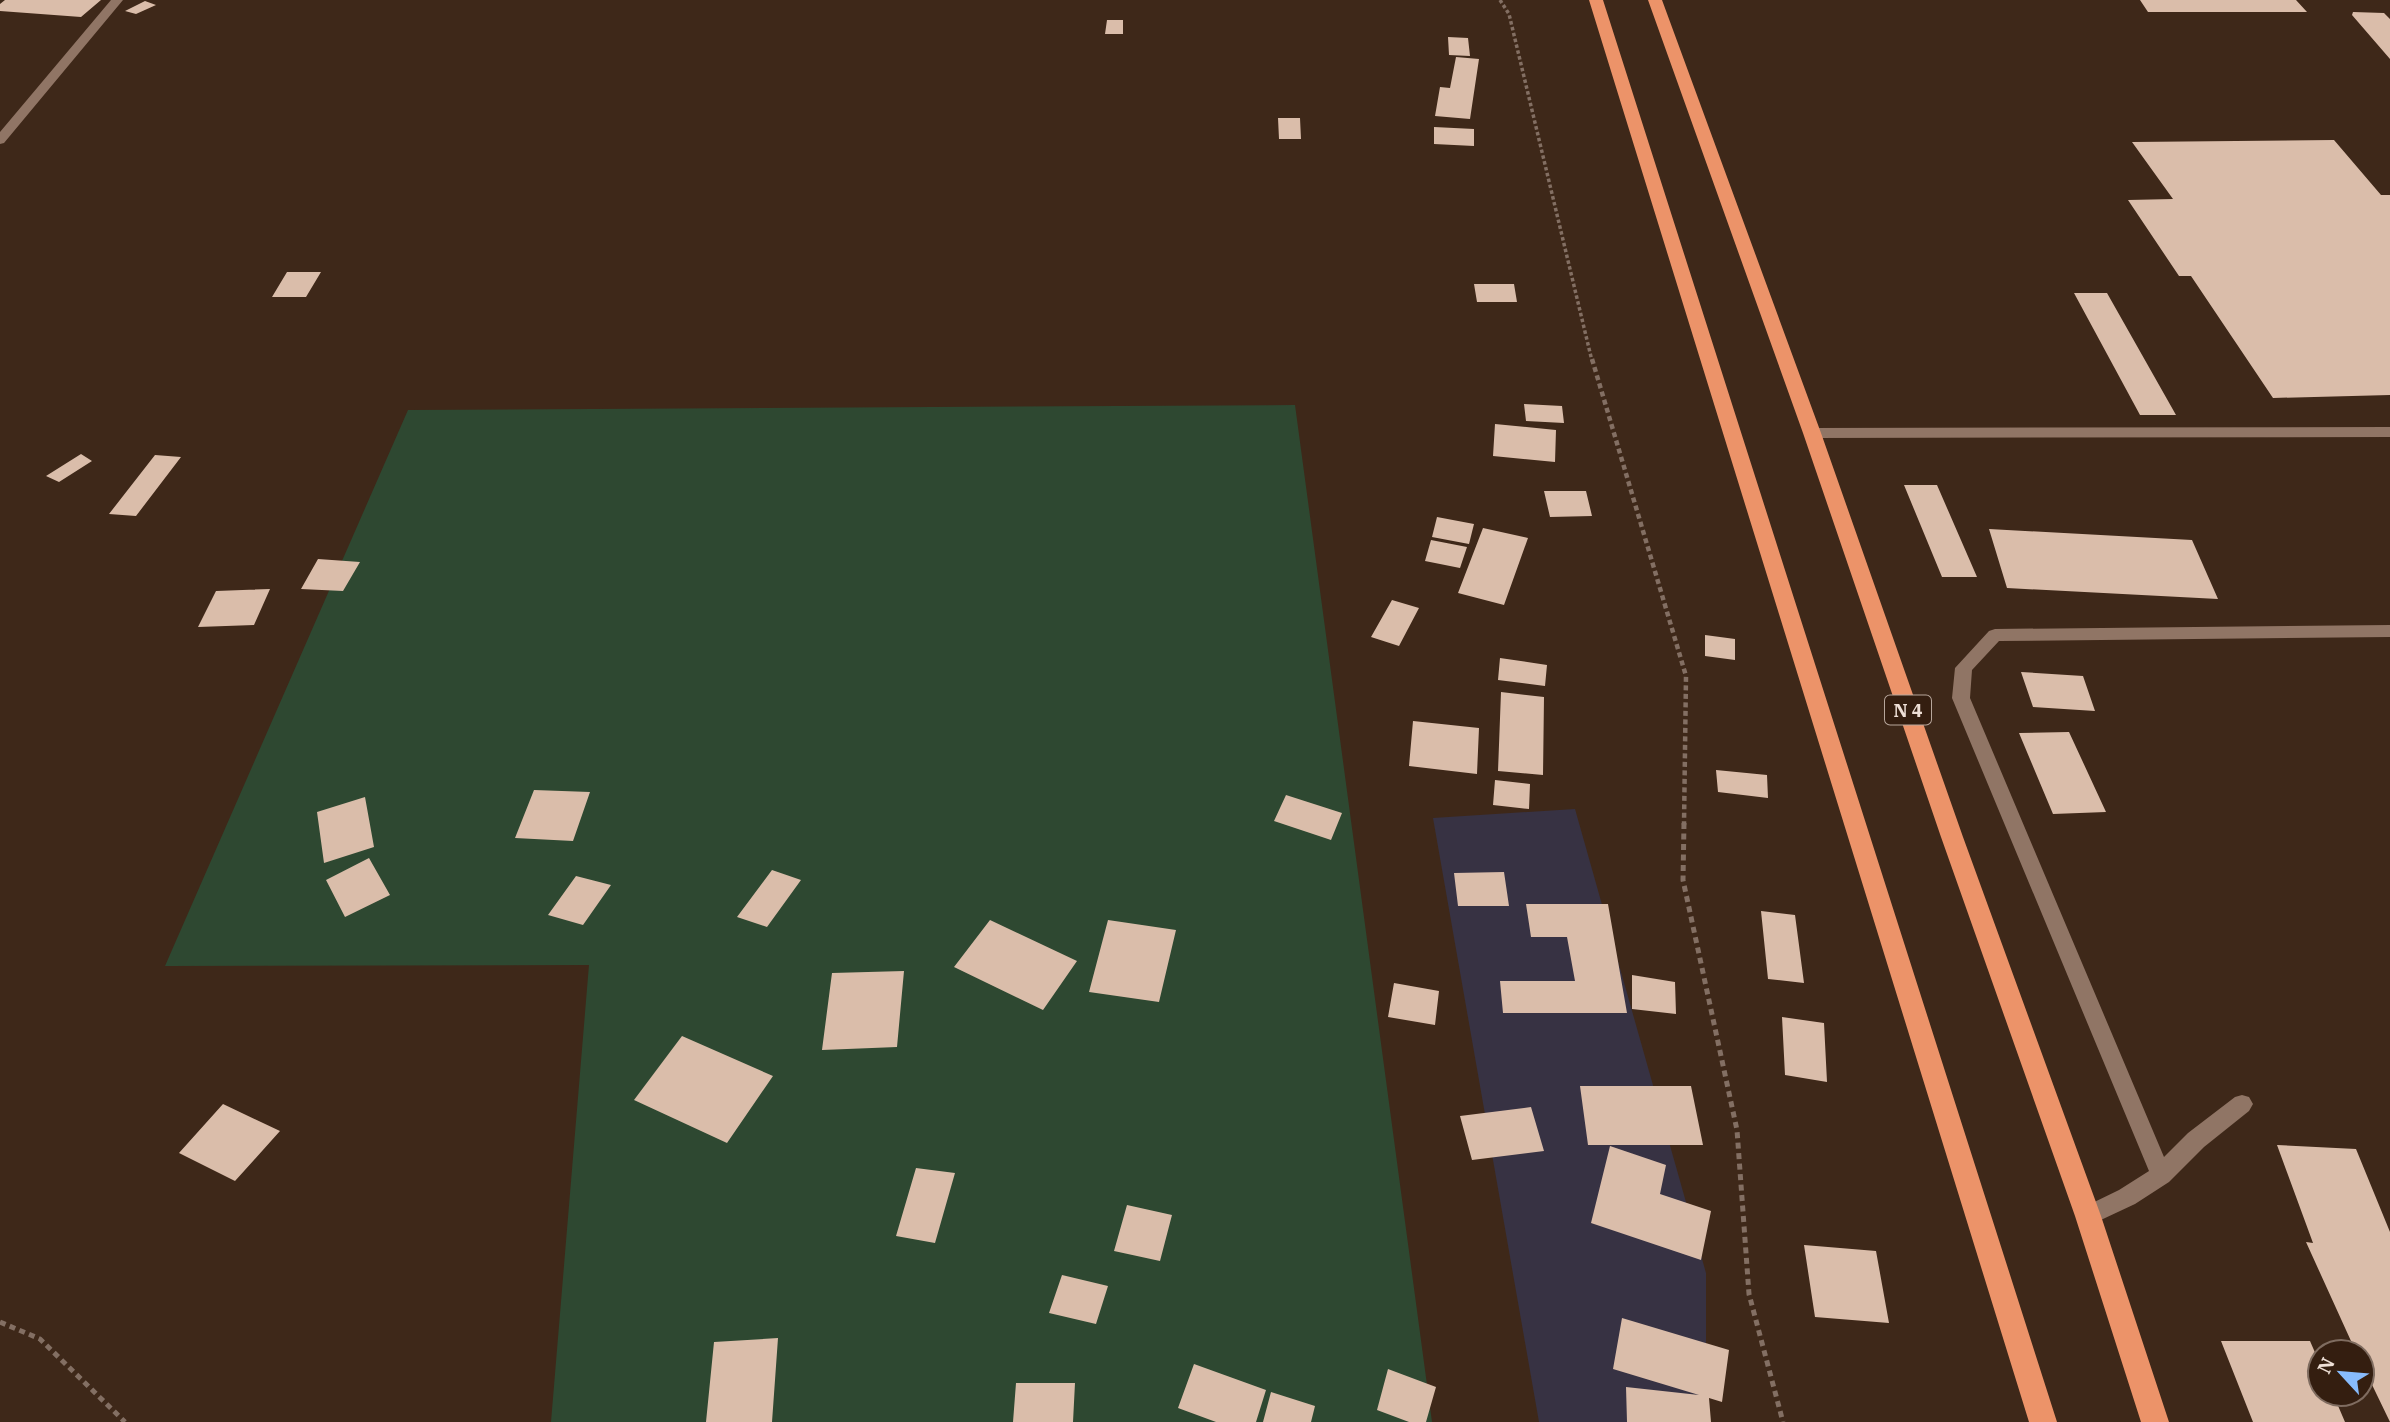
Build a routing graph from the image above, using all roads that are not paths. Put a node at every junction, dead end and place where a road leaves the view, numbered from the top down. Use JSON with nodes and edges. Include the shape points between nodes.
{"nodes":[{"id":1,"x":117,"y":0,"type":"edge"},
{"id":2,"x":1597,"y":0,"type":"edge"},
{"id":3,"x":1655,"y":0,"type":"edge"},
{"id":4,"x":0,"y":141,"type":"edge"},
{"id":5,"x":2390,"y":432,"type":"edge"},
{"id":6,"x":1812,"y":433,"type":"junction"},
{"id":7,"x":2390,"y":631,"type":"edge"},
{"id":8,"x":2242,"y":1104,"type":"dead end"},
{"id":9,"x":2161,"y":1175,"type":"junction"},
{"id":10,"x":2088,"y":1216,"type":"junction"},
{"id":11,"x":2043,"y":1422,"type":"edge"},
{"id":12,"x":2155,"y":1422,"type":"edge"}],
"edges":[{"from":1,"to":4,"type":"street"},
{"from":2,"to":11,"type":"highway"},
{"from":3,"to":6,"type":"highway","number":"N 4"},
{"from":5,"to":6,"type":"street"},
{"from":6,"to":10,"type":"highway","number":"N 4"},
{"from":7,"to":9,"type":"street","via":[[1995,635],[1964,668],[1961,698]]},
{"from":8,"to":9,"type":"street"},
{"from":9,"to":10,"type":"street"},
{"from":10,"to":12,"type":"highway","number":"N 4"}]}
